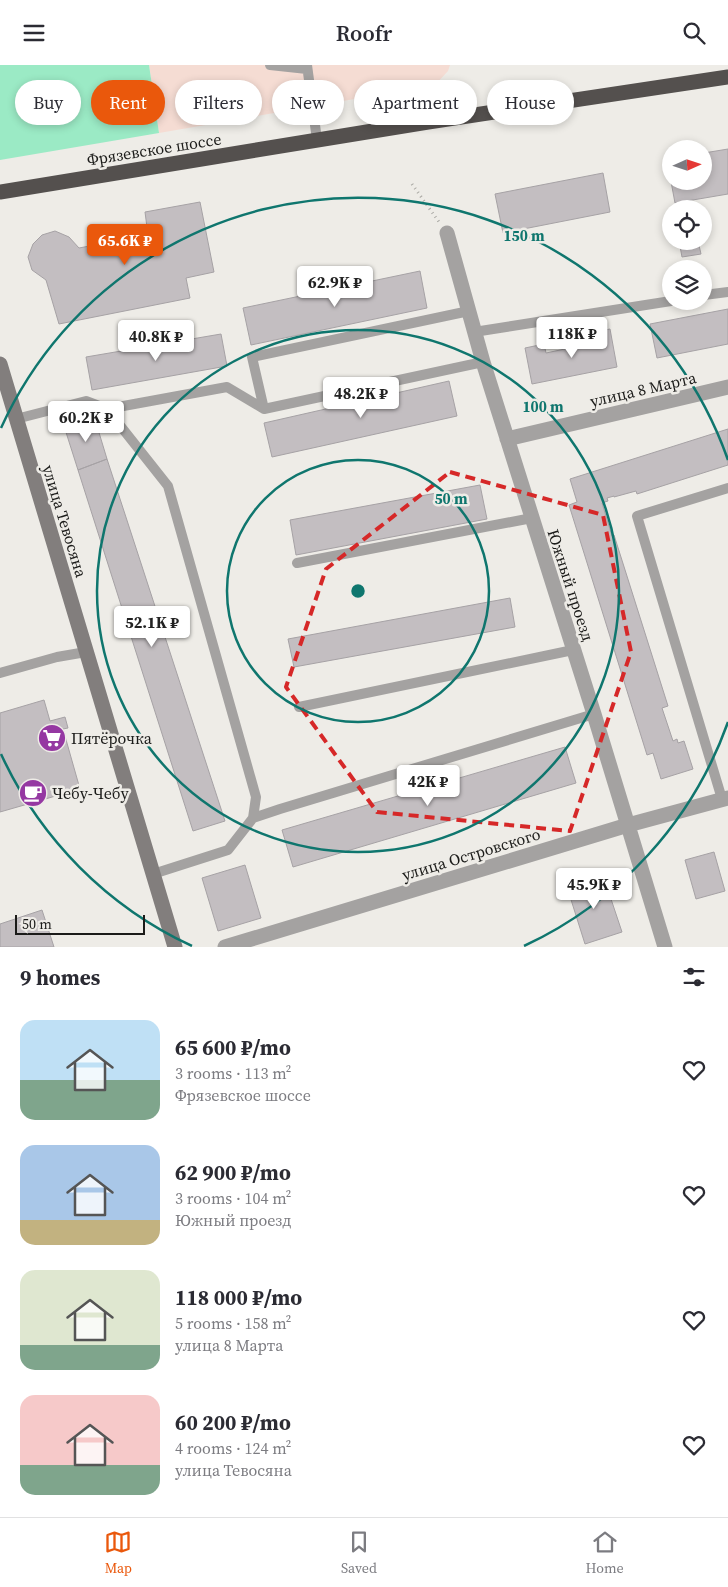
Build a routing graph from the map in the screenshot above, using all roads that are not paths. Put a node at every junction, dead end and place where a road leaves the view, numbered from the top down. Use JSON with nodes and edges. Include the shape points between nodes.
{"nodes":[{"id":1,"x":270,"y":65,"type":"edge"},
{"id":2,"x":307,"y":67,"type":"edge"},
{"id":3,"x":728,"y":77,"type":"edge"},
{"id":4,"x":317,"y":140,"type":"junction"},
{"id":5,"x":0,"y":192,"type":"edge"},
{"id":6,"x":447,"y":233,"type":"road end"},
{"id":7,"x":728,"y":291,"type":"edge"},
{"id":8,"x":712,"y":294,"type":"edge"},
{"id":9,"x":662,"y":302,"type":"edge"},
{"id":10,"x":469,"y":311,"type":"junction"},
{"id":11,"x":474,"y":332,"type":"junction"},
{"id":12,"x":483,"y":362,"type":"junction"},
{"id":13,"x":0,"y":364,"type":"edge"},
{"id":14,"x":728,"y":387,"type":"edge"},
{"id":15,"x":107,"y":409,"type":"junction"},
{"id":16,"x":264,"y":409,"type":"junction"},
{"id":17,"x":16,"y":419,"type":"junction"},
{"id":18,"x":507,"y":439,"type":"junction"},
{"id":19,"x":728,"y":489,"type":"edge"},
{"id":20,"x":532,"y":518,"type":"junction"},
{"id":21,"x":297,"y":563,"type":"dead end"},
{"id":22,"x":574,"y":650,"type":"junction"},
{"id":23,"x":86,"y":652,"type":"junction"},
{"id":24,"x":0,"y":673,"type":"edge"},
{"id":25,"x":300,"y":707,"type":"dead end"},
{"id":26,"x":594,"y":714,"type":"junction"},
{"id":27,"x":725,"y":798,"type":"edge"},
{"id":28,"x":254,"y":818,"type":"junction"},
{"id":29,"x":628,"y":825,"type":"junction"},
{"id":30,"x":153,"y":874,"type":"junction"},
{"id":31,"x":175,"y":947,"type":"edge"},
{"id":32,"x":226,"y":947,"type":"edge"},
{"id":33,"x":665,"y":947,"type":"edge"}],
"edges":[{"from":1,"to":2,"type":"lane"},
{"from":2,"to":4,"type":"lane"},
{"from":3,"to":4,"type":"highway","name":"Фрязевское шоссе"},
{"from":4,"to":5,"type":"highway","name":"Фрязевское шоссе"},
{"from":6,"to":10,"type":"street","name":"Южный проезд"},
{"from":7,"to":8,"type":"lane"},
{"from":9,"to":11,"type":"lane"},
{"from":10,"to":11,"type":"street","name":"Южный проезд"},
{"from":10,"to":16,"type":"lane","via":[[252,357]]},
{"from":11,"to":12,"type":"street","name":"Южный проезд"},
{"from":12,"to":16,"type":"lane"},
{"from":12,"to":18,"type":"street","name":"Южный проезд"},
{"from":13,"to":17,"type":"main road","name":"улица Тевосяна"},
{"from":14,"to":18,"type":"street","name":"улица 8 Марта"},
{"from":15,"to":16,"type":"lane","via":[[227,387]]},
{"from":15,"to":17,"type":"lane","via":[[86,401]]},
{"from":15,"to":28,"type":"lane","via":[[168,486],[256,797]]},
{"from":17,"to":23,"type":"main road","name":"улица Тевосяна"},
{"from":18,"to":20,"type":"street","name":"Южный проезд"},
{"from":19,"to":27,"type":"lane","via":[[637,515]]},
{"from":20,"to":21,"type":"lane"},
{"from":20,"to":22,"type":"street","name":"Южный проезд"},
{"from":22,"to":25,"type":"lane"},
{"from":22,"to":26,"type":"street","name":"Южный проезд"},
{"from":23,"to":24,"type":"lane"},
{"from":23,"to":30,"type":"main road","name":"улица Тевосяна"},
{"from":26,"to":28,"type":"lane"},
{"from":26,"to":29,"type":"street","name":"Южный проезд"},
{"from":27,"to":29,"type":"street","name":"улица Островского"},
{"from":28,"to":30,"type":"lane","via":[[228,850]]},
{"from":29,"to":32,"type":"street","name":"улица Островского"},
{"from":29,"to":33,"type":"street","name":"Южный проезд"},
{"from":30,"to":31,"type":"main road","name":"улица Тевосяна"}]}
